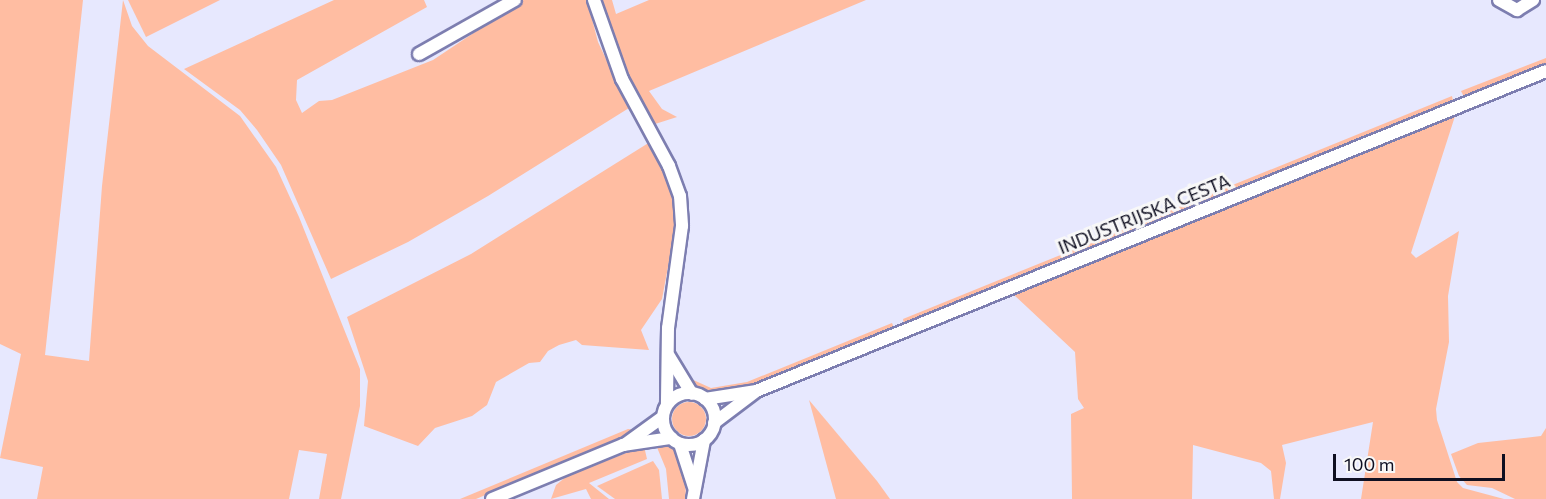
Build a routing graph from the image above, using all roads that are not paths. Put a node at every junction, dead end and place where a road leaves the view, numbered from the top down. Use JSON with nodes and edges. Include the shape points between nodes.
{"nodes":[{"id":1,"x":515,"y":0,"type":"edge"},
{"id":2,"x":1499,"y":0,"type":"edge"},
{"id":3,"x":1533,"y":0,"type":"edge"},
{"id":4,"x":595,"y":3,"type":"edge"},
{"id":5,"x":419,"y":54,"type":"dead end"},
{"id":6,"x":1546,"y":71,"type":"edge"},
{"id":7,"x":669,"y":356,"type":"junction"},
{"id":8,"x":756,"y":391,"type":"junction"},
{"id":9,"x":692,"y":394,"type":"junction"},
{"id":10,"x":705,"y":399,"type":"junction"},
{"id":11,"x":667,"y":405,"type":"junction"},
{"id":12,"x":663,"y":417,"type":"junction"},
{"id":13,"x":714,"y":423,"type":"junction"},
{"id":14,"x":704,"y":440,"type":"junction"},
{"id":15,"x":675,"y":441,"type":"junction"},
{"id":16,"x":623,"y":446,"type":"junction"},
{"id":17,"x":694,"y":493,"type":"edge"},
{"id":18,"x":492,"y":499,"type":"edge"}],
"edges":[{"from":1,"to":5,"type":"street"},
{"from":2,"to":3,"type":"street","via":[[1516,10]]},
{"from":4,"to":7,"type":"street","via":[[622,79],[669,166],[680,196],[682,226],[669,318]]},
{"from":6,"to":8,"type":"street","name":"INDUSTRIJSKA CESTA"},
{"from":7,"to":9,"type":"street"},
{"from":7,"to":11,"type":"street"},
{"from":8,"to":10,"type":"street","name":"INDUSTRIJSKA CESTA"},
{"from":8,"to":13,"type":"street","name":"INDUSTRIJSKA CESTA"},
{"from":9,"to":10,"type":"street"},
{"from":9,"to":11,"type":"street","via":[[676,397]]},
{"from":10,"to":13,"type":"street","via":[[713,410]]},
{"from":11,"to":12,"type":"street"},
{"from":12,"to":15,"type":"street"},
{"from":12,"to":16,"type":"street"},
{"from":13,"to":14,"type":"street"},
{"from":14,"to":15,"type":"street"},
{"from":14,"to":17,"type":"street"},
{"from":15,"to":16,"type":"street"},
{"from":15,"to":17,"type":"street"},
{"from":16,"to":18,"type":"street"}]}
